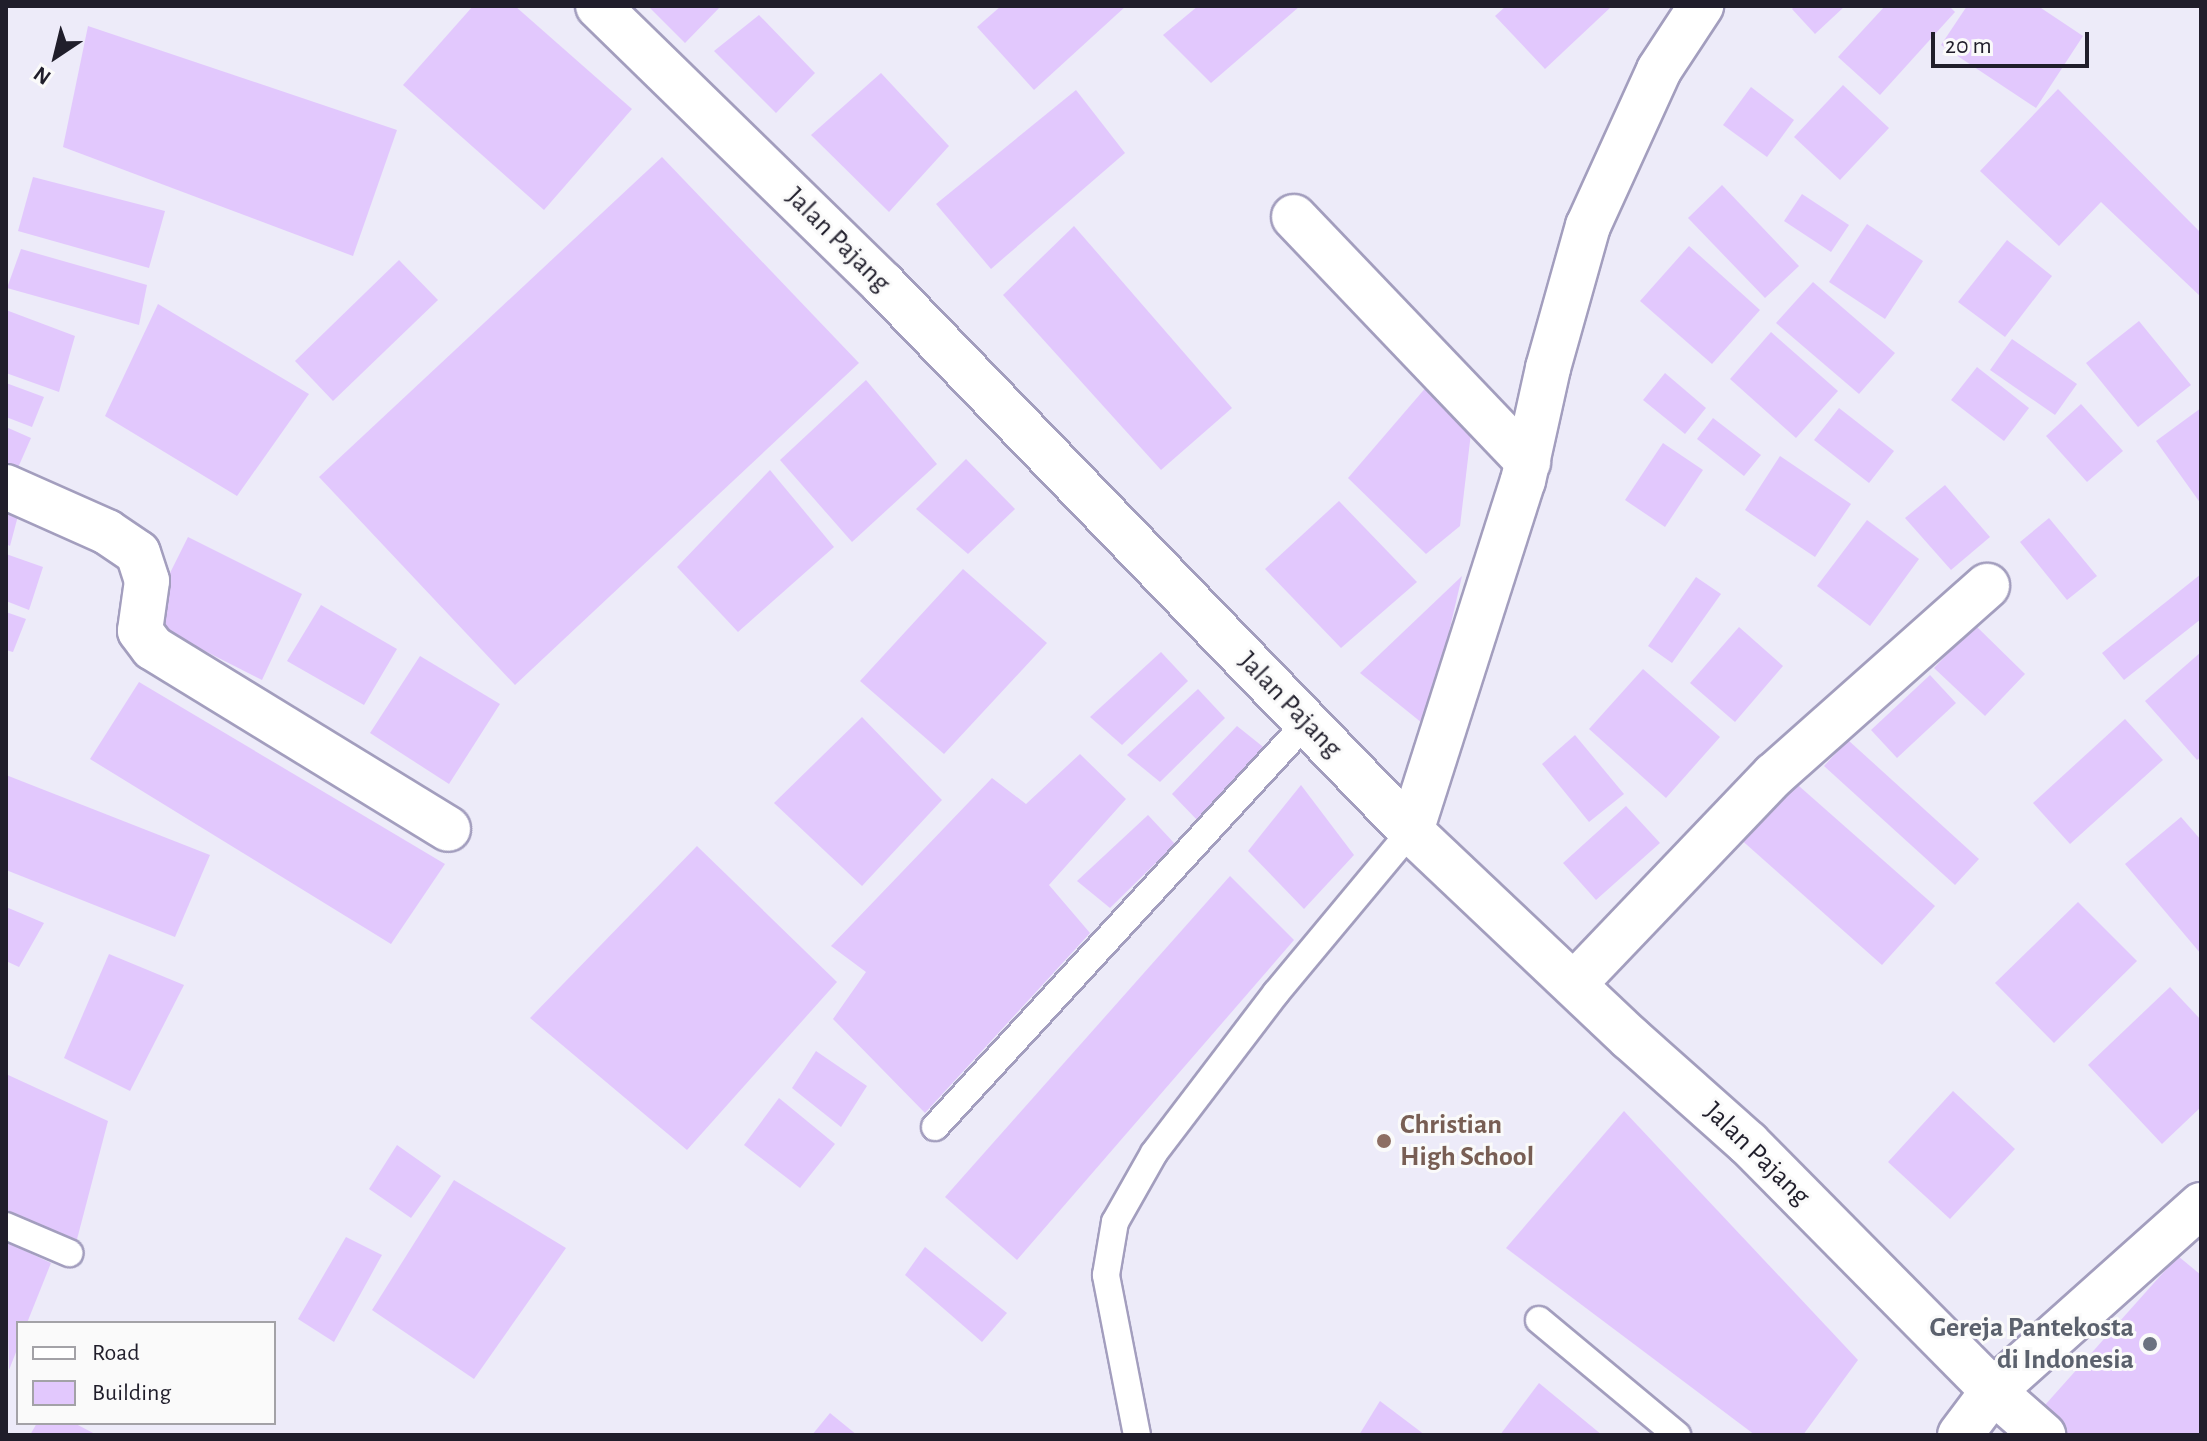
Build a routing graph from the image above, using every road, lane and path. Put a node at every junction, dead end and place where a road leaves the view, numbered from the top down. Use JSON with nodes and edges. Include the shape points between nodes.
{"nodes":[{"id":1,"x":598,"y":6,"type":"edge"},
{"id":2,"x":1701,"y":6,"type":"edge"},
{"id":3,"x":1294,"y":217,"type":"dead end"},
{"id":4,"x":1528,"y":462,"type":"junction"},
{"id":5,"x":6,"y":487,"type":"edge"},
{"id":6,"x":1987,"y":586,"type":"dead end"},
{"id":7,"x":1307,"y":722,"type":"junction"},
{"id":8,"x":448,"y":829,"type":"dead end"},
{"id":9,"x":1411,"y":831,"type":"junction"},
{"id":10,"x":1575,"y":983,"type":"junction"},
{"id":11,"x":935,"y":1127,"type":"dead end"},
{"id":12,"x":2201,"y":1205,"type":"edge"},
{"id":13,"x":6,"y":1226,"type":"edge"},
{"id":14,"x":69,"y":1253,"type":"dead end"},
{"id":15,"x":1539,"y":1320,"type":"dead end"},
{"id":16,"x":1993,"y":1391,"type":"junction"},
{"id":17,"x":1137,"y":1435,"type":"edge"},
{"id":18,"x":1677,"y":1435,"type":"edge"},
{"id":19,"x":1960,"y":1435,"type":"edge"},
{"id":20,"x":2043,"y":1435,"type":"edge"}],
"edges":[{"from":1,"to":7,"type":"street","name":"Jalan Pajang","via":[[883,284]]},
{"from":2,"to":4,"type":"street","via":[[1659,70],[1588,226]]},
{"from":3,"to":4,"type":"street"},
{"from":4,"to":9,"type":"street"},
{"from":5,"to":8,"type":"street","via":[[107,532],[138,553],[147,581],[140,631],[153,648]]},
{"from":6,"to":10,"type":"street","via":[[1774,775]]},
{"from":7,"to":9,"type":"street","name":"Jalan Pajang"},
{"from":7,"to":11,"type":"lane"},
{"from":9,"to":10,"type":"street","name":"Jalan Pajang"},
{"from":9,"to":17,"type":"lane","via":[[1276,993],[1154,1153],[1115,1222],[1106,1275]]},
{"from":10,"to":16,"type":"street","name":"Jalan Pajang","via":[[1748,1143]]},
{"from":12,"to":16,"type":"street"},
{"from":13,"to":14,"type":"lane"},
{"from":15,"to":18,"type":"lane"},
{"from":16,"to":19,"type":"street"},
{"from":16,"to":20,"type":"street","name":"Jalan Pajang"}]}
